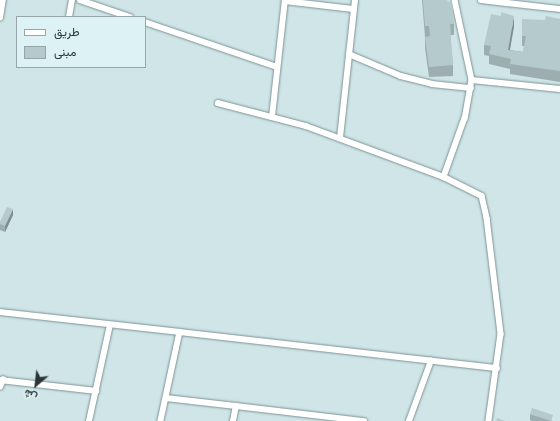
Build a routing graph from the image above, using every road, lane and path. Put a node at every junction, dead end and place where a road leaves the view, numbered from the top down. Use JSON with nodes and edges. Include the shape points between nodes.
{"nodes":[{"id":1,"x":3,"y":0,"type":"edge"},
{"id":2,"x":72,"y":0,"type":"edge"},
{"id":3,"x":80,"y":0,"type":"edge"},
{"id":4,"x":354,"y":0,"type":"edge"},
{"id":5,"x":456,"y":0,"type":"edge"},
{"id":6,"x":481,"y":0,"type":"edge"},
{"id":7,"x":285,"y":1,"type":"edge"},
{"id":8,"x":534,"y":3,"type":"edge"},
{"id":9,"x":353,"y":9,"type":"junction"},
{"id":10,"x":560,"y":9,"type":"edge"},
{"id":11,"x":69,"y":16,"type":"edge"},
{"id":12,"x":127,"y":16,"type":"edge"},
{"id":13,"x":0,"y":18,"type":"edge"},
{"id":14,"x":146,"y":22,"type":"edge"},
{"id":15,"x":349,"y":54,"type":"junction"},
{"id":16,"x":277,"y":66,"type":"junction"},
{"id":17,"x":472,"y":80,"type":"junction"},
{"id":18,"x":471,"y":88,"type":"junction"},
{"id":19,"x":560,"y":89,"type":"edge"},
{"id":20,"x":218,"y":102,"type":"dead end"},
{"id":21,"x":272,"y":117,"type":"junction"},
{"id":22,"x":340,"y":138,"type":"junction"},
{"id":23,"x":444,"y":177,"type":"junction"},
{"id":24,"x":0,"y":312,"type":"edge"},
{"id":25,"x":110,"y":325,"type":"junction"},
{"id":26,"x":180,"y":332,"type":"junction"},
{"id":27,"x":431,"y":361,"type":"junction"},
{"id":28,"x":498,"y":368,"type":"junction"},
{"id":29,"x":1,"y":380,"type":"edge"},
{"id":30,"x":0,"y":388,"type":"edge"},
{"id":31,"x":96,"y":391,"type":"junction"},
{"id":32,"x":166,"y":398,"type":"junction"},
{"id":33,"x":236,"y":406,"type":"junction"},
{"id":34,"x":304,"y":414,"type":"junction"},
{"id":35,"x":490,"y":420,"type":"edge"},
{"id":36,"x":89,"y":421,"type":"edge"},
{"id":37,"x":161,"y":421,"type":"edge"},
{"id":38,"x":233,"y":421,"type":"edge"},
{"id":39,"x":302,"y":421,"type":"edge"},
{"id":40,"x":364,"y":421,"type":"edge"},
{"id":41,"x":409,"y":421,"type":"edge"},
{"id":42,"x":498,"y":421,"type":"edge"}],
"edges":[{"from":1,"to":13,"type":"street"},
{"from":2,"to":11,"type":"street"},
{"from":3,"to":12,"type":"street"},
{"from":4,"to":9,"type":"street"},
{"from":5,"to":17,"type":"street"},
{"from":6,"to":8,"type":"street"},
{"from":7,"to":9,"type":"street"},
{"from":7,"to":16,"type":"street"},
{"from":8,"to":10,"type":"street"},
{"from":9,"to":15,"type":"street"},
{"from":14,"to":16,"type":"street"},
{"from":15,"to":18,"type":"street","via":[[401,76],[432,84]]},
{"from":15,"to":22,"type":"street"},
{"from":16,"to":21,"type":"street"},
{"from":17,"to":18,"type":"street"},
{"from":17,"to":19,"type":"street"},
{"from":18,"to":23,"type":"street","via":[[465,118]]},
{"from":20,"to":21,"type":"street"},
{"from":21,"to":22,"type":"street"},
{"from":22,"to":23,"type":"street"},
{"from":23,"to":28,"type":"street","via":[[482,196],[488,218],[501,334]]},
{"from":24,"to":25,"type":"street"},
{"from":25,"to":26,"type":"street"},
{"from":25,"to":31,"type":"street"},
{"from":26,"to":27,"type":"street"},
{"from":26,"to":32,"type":"street"},
{"from":27,"to":28,"type":"street"},
{"from":27,"to":41,"type":"street"},
{"from":28,"to":35,"type":"street"},
{"from":29,"to":30,"type":"street"},
{"from":29,"to":31,"type":"street"},
{"from":31,"to":36,"type":"street"},
{"from":32,"to":33,"type":"street"},
{"from":32,"to":37,"type":"street"},
{"from":33,"to":34,"type":"street"},
{"from":33,"to":38,"type":"street"},
{"from":34,"to":39,"type":"street"},
{"from":34,"to":40,"type":"street"},
{"from":35,"to":42,"type":"street"}]}
